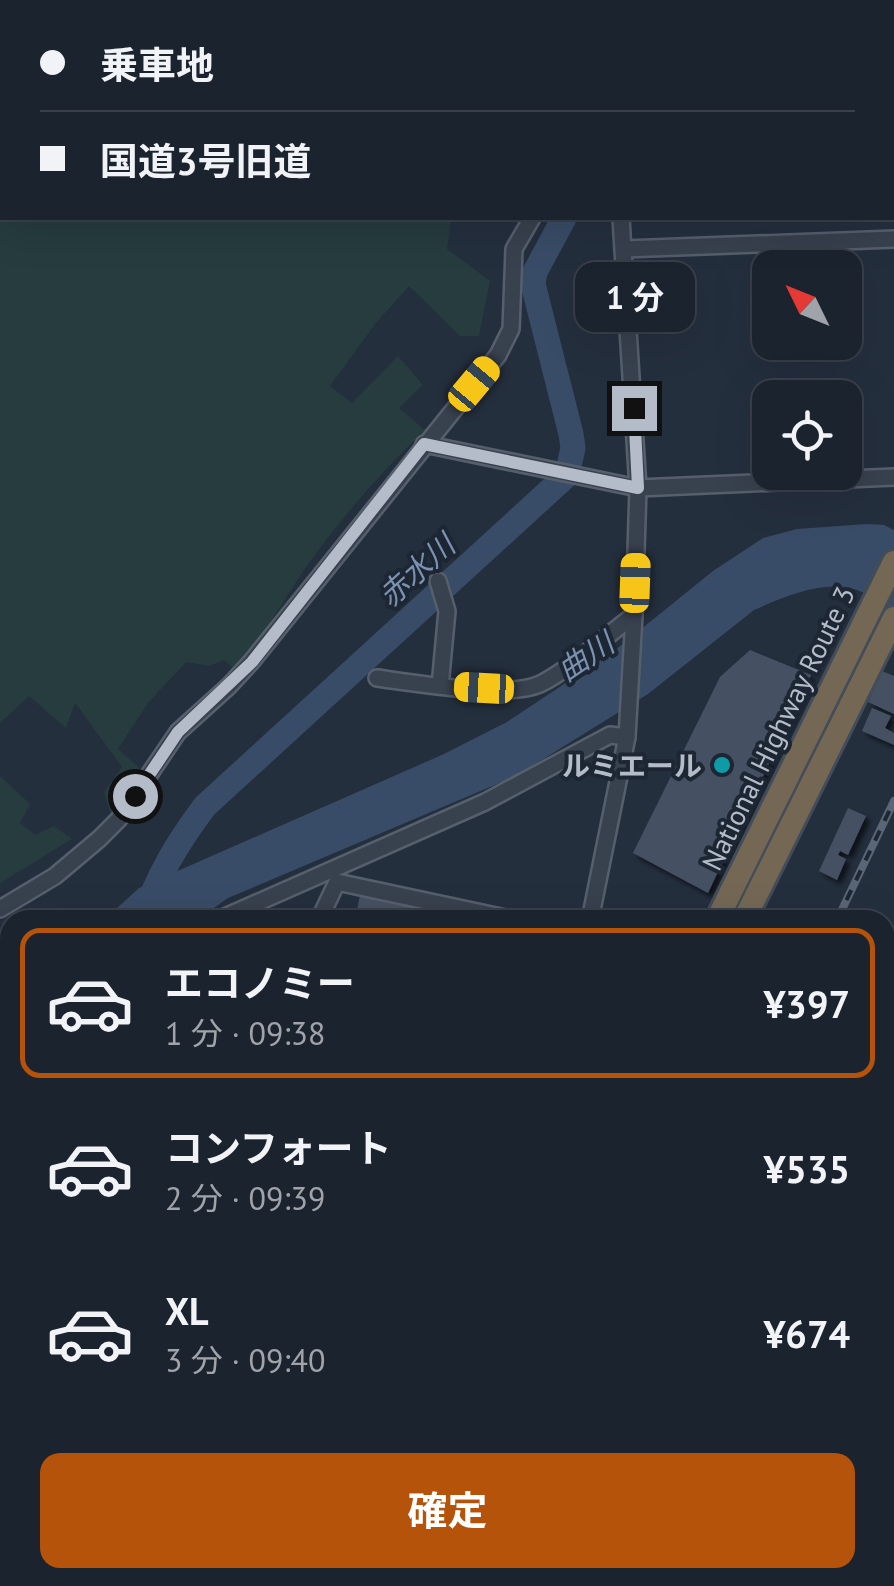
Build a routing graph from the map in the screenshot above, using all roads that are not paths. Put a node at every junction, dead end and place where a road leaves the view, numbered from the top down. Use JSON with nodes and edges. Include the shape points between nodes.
{"nodes":[{"id":1,"x":531,"y":220,"type":"edge"},
{"id":2,"x":621,"y":220,"type":"edge"},
{"id":3,"x":894,"y":239,"type":"edge"},
{"id":4,"x":624,"y":248,"type":"junction"},
{"id":5,"x":424,"y":444,"type":"junction"},
{"id":6,"x":894,"y":477,"type":"edge"},
{"id":7,"x":638,"y":488,"type":"junction"},
{"id":8,"x":894,"y":562,"type":"edge"},
{"id":9,"x":438,"y":581,"type":"dead end"},
{"id":10,"x":894,"y":618,"type":"edge"},
{"id":11,"x":634,"y":624,"type":"junction"},
{"id":12,"x":376,"y":678,"type":"dead end"},
{"id":13,"x":440,"y":686,"type":"junction"},
{"id":14,"x":627,"y":738,"type":"junction"},
{"id":15,"x":0,"y":909,"type":"edge"},
{"id":16,"x":241,"y":910,"type":"edge"},
{"id":17,"x":324,"y":910,"type":"edge"},
{"id":18,"x":468,"y":910,"type":"edge"},
{"id":19,"x":592,"y":910,"type":"edge"},
{"id":20,"x":722,"y":910,"type":"edge"},
{"id":21,"x":749,"y":910,"type":"edge"}],
"edges":[{"from":1,"to":5,"type":"street","via":[[514,250],[509,336]]},
{"from":2,"to":4,"type":"street"},
{"from":3,"to":4,"type":"street"},
{"from":4,"to":7,"type":"street"},
{"from":5,"to":7,"type":"street"},
{"from":5,"to":15,"type":"street","via":[[252,662],[178,732],[119,819],[55,876]]},
{"from":6,"to":7,"type":"street"},
{"from":7,"to":11,"type":"street"},
{"from":8,"to":20,"type":"highway","name":"National Highway Route 3"},
{"from":9,"to":13,"type":"street","via":[[447,611]]},
{"from":10,"to":21,"type":"highway","name":"National Highway Route 3"},
{"from":11,"to":13,"type":"street","via":[[541,684],[522,690]]},
{"from":11,"to":14,"type":"street"},
{"from":12,"to":13,"type":"street"},
{"from":14,"to":16,"type":"street","via":[[610,734],[485,802]]},
{"from":14,"to":19,"type":"street"},
{"from":17,"to":18,"type":"street","via":[[337,882]]}]}
